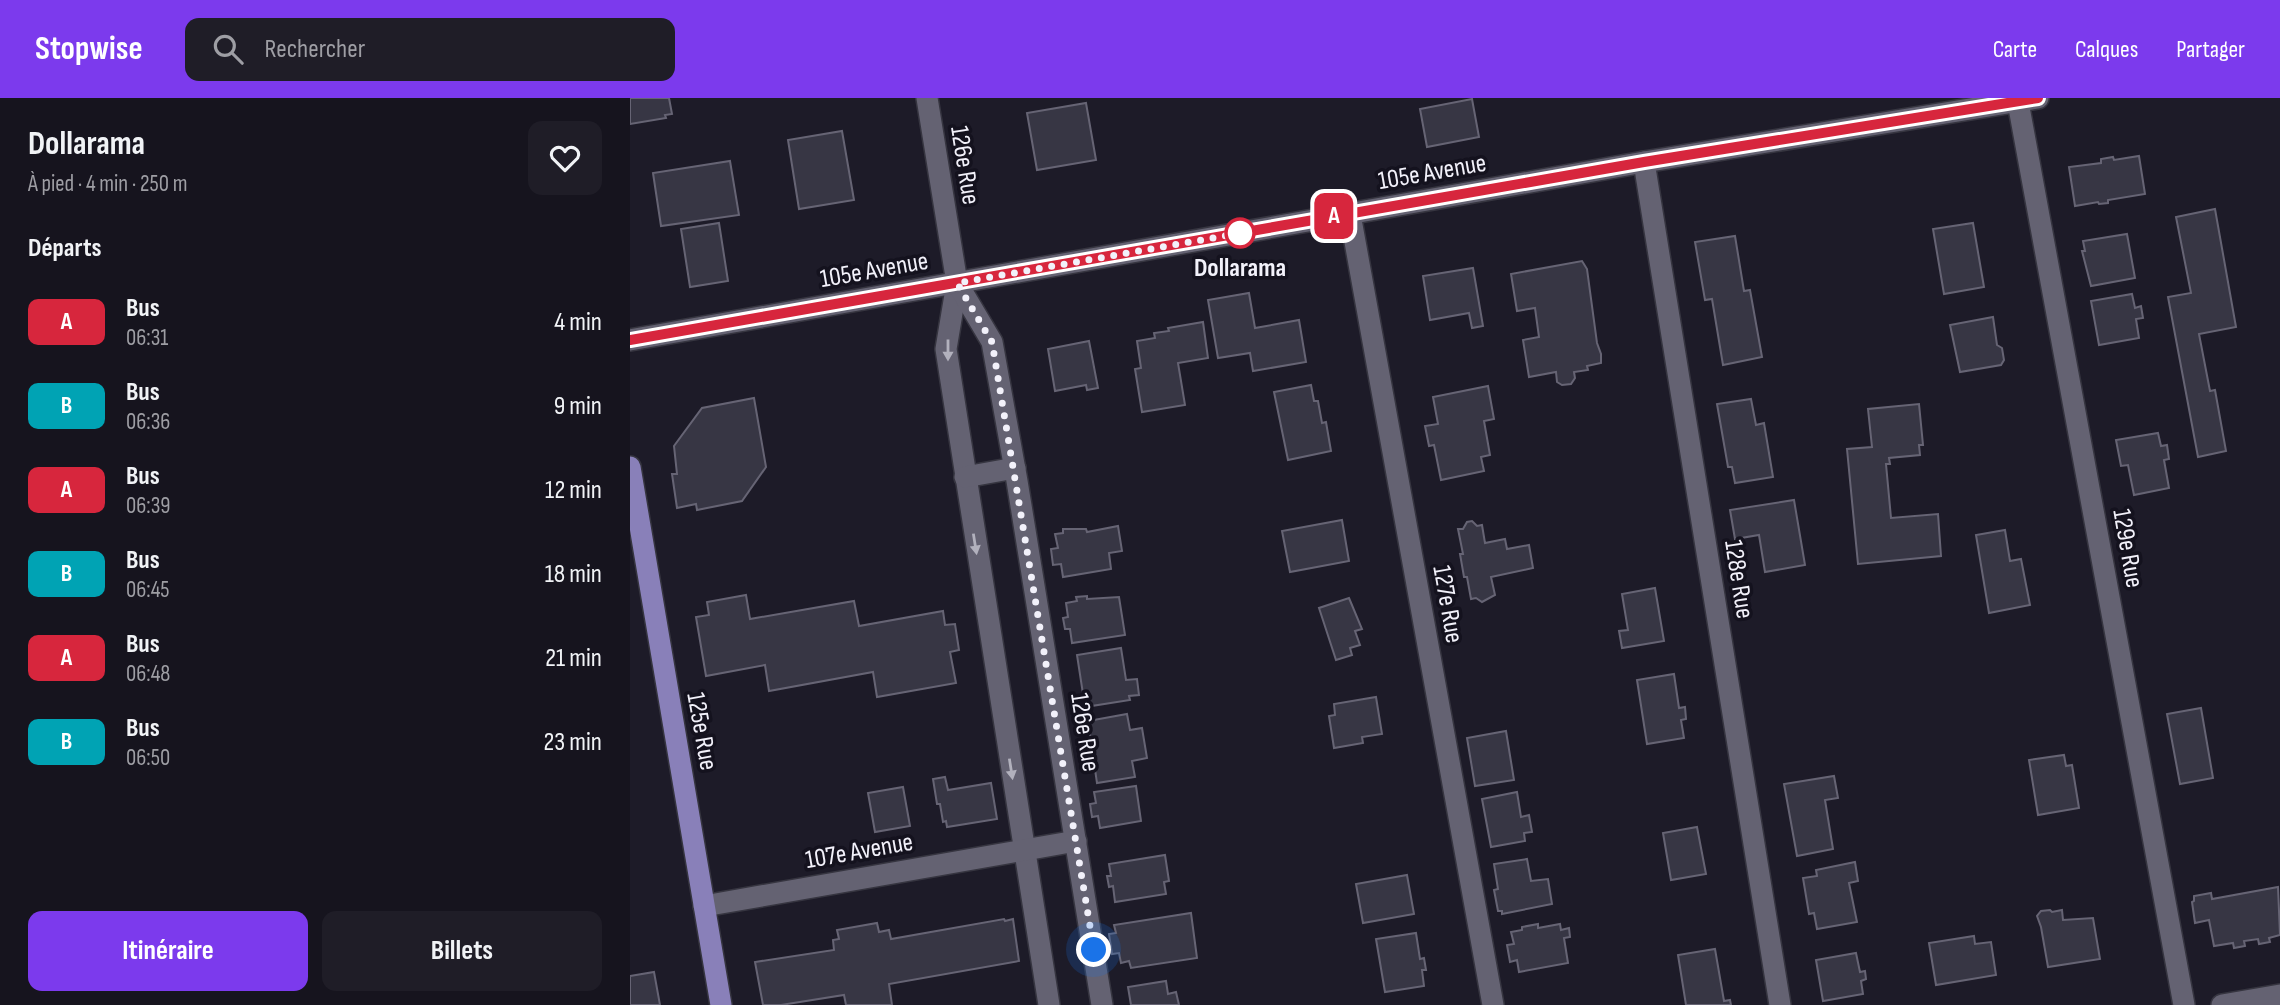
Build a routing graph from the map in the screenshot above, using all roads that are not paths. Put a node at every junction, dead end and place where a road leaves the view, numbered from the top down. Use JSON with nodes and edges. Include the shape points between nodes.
{"nodes":[{"id":1,"x":927,"y":98,"type":"edge"},
{"id":2,"x":2028,"y":100,"type":"edge"},
{"id":3,"x":1644,"y":162,"type":"junction"},
{"id":4,"x":1350,"y":214,"type":"junction"},
{"id":5,"x":957,"y":283,"type":"junction"},
{"id":6,"x":630,"y":340,"type":"edge"},
{"id":7,"x":630,"y":467,"type":"edge"},
{"id":8,"x":1015,"y":468,"type":"junction"},
{"id":9,"x":965,"y":477,"type":"junction"},
{"id":10,"x":1076,"y":841,"type":"junction"},
{"id":11,"x":1024,"y":849,"type":"junction"},
{"id":12,"x":704,"y":906,"type":"junction"},
{"id":13,"x":2280,"y":995,"type":"edge"},
{"id":14,"x":720,"y":1005,"type":"edge"},
{"id":15,"x":1049,"y":1005,"type":"edge"},
{"id":16,"x":1102,"y":1005,"type":"edge"},
{"id":17,"x":1493,"y":1005,"type":"edge"},
{"id":18,"x":1780,"y":1005,"type":"edge"},
{"id":19,"x":2184,"y":1005,"type":"edge"},
{"id":20,"x":2222,"y":1005,"type":"edge"}],
"edges":[{"from":1,"to":5,"type":"street","name":"126e Rue"},
{"from":2,"to":3,"type":"street","name":"105e Avenue"},
{"from":2,"to":19,"type":"street","name":"129e Rue"},
{"from":3,"to":4,"type":"street","name":"105e Avenue"},
{"from":3,"to":18,"type":"street","name":"128e Rue"},
{"from":4,"to":5,"type":"street","name":"105e Avenue"},
{"from":4,"to":17,"type":"street","name":"127e Rue"},
{"from":5,"to":6,"type":"street","name":"105e Avenue"},
{"from":5,"to":8,"type":"street","name":"126e Rue","via":[[992,342]]},
{"from":5,"to":9,"type":"street","name":"126e Rue","one_way":true,"via":[[946,349]]},
{"from":7,"to":12,"type":"main road","name":"125e Rue"},
{"from":8,"to":9,"type":"street"},
{"from":8,"to":10,"type":"street","name":"126e Rue"},
{"from":9,"to":11,"type":"street","name":"126e Rue","one_way":true},
{"from":10,"to":11,"type":"street","name":"107e Avenue"},
{"from":10,"to":16,"type":"street","name":"126e Rue"},
{"from":11,"to":12,"type":"street","name":"107e Avenue"},
{"from":11,"to":15,"type":"street","name":"126e Rue"},
{"from":12,"to":14,"type":"main road","name":"125e Rue"},
{"from":13,"to":20,"type":"street"}]}
